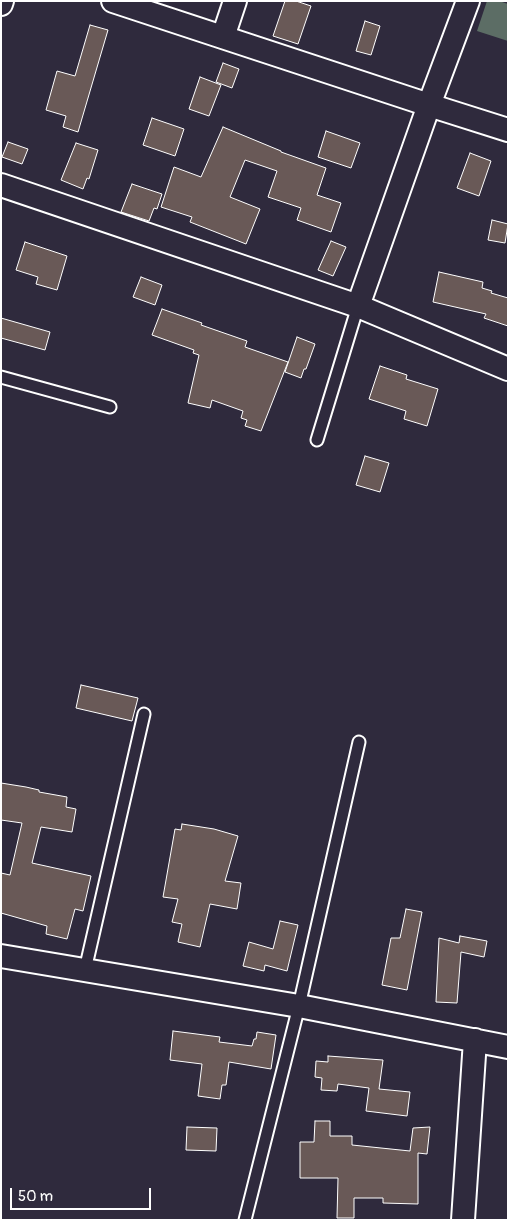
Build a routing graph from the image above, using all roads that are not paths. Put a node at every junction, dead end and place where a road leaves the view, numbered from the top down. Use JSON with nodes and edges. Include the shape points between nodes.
{"nodes":[{"id":1,"x":113,"y":1,"type":"edge"},
{"id":2,"x":235,"y":1,"type":"edge"},
{"id":3,"x":468,"y":1,"type":"edge"},
{"id":4,"x":223,"y":37,"type":"junction"},
{"id":5,"x":429,"y":105,"type":"junction"},
{"id":6,"x":508,"y":130,"type":"edge"},
{"id":7,"x":1,"y":185,"type":"edge"},
{"id":8,"x":358,"y":306,"type":"junction"},
{"id":9,"x":508,"y":369,"type":"edge"},
{"id":10,"x":1,"y":377,"type":"edge"},
{"id":11,"x":110,"y":407,"type":"dead end"},
{"id":12,"x":317,"y":440,"type":"dead end"},
{"id":13,"x":144,"y":714,"type":"dead end"},
{"id":14,"x":359,"y":742,"type":"dead end"},
{"id":15,"x":1,"y":956,"type":"edge"},
{"id":16,"x":85,"y":970,"type":"junction"},
{"id":17,"x":299,"y":1006,"type":"junction"},
{"id":18,"x":475,"y":1040,"type":"junction"},
{"id":19,"x":508,"y":1047,"type":"edge"},
{"id":20,"x":245,"y":1220,"type":"edge"},
{"id":21,"x":464,"y":1220,"type":"edge"}],
"edges":[{"from":1,"to":4,"type":"street"},
{"from":2,"to":4,"type":"street"},
{"from":3,"to":5,"type":"street"},
{"from":4,"to":5,"type":"street"},
{"from":5,"to":6,"type":"street"},
{"from":5,"to":8,"type":"street"},
{"from":7,"to":8,"type":"street"},
{"from":8,"to":9,"type":"street"},
{"from":8,"to":12,"type":"lane"},
{"from":10,"to":11,"type":"lane"},
{"from":13,"to":16,"type":"lane"},
{"from":14,"to":17,"type":"lane"},
{"from":15,"to":16,"type":"street"},
{"from":16,"to":17,"type":"street"},
{"from":17,"to":18,"type":"street"},
{"from":17,"to":20,"type":"lane"},
{"from":18,"to":19,"type":"street"},
{"from":18,"to":21,"type":"street"}]}
